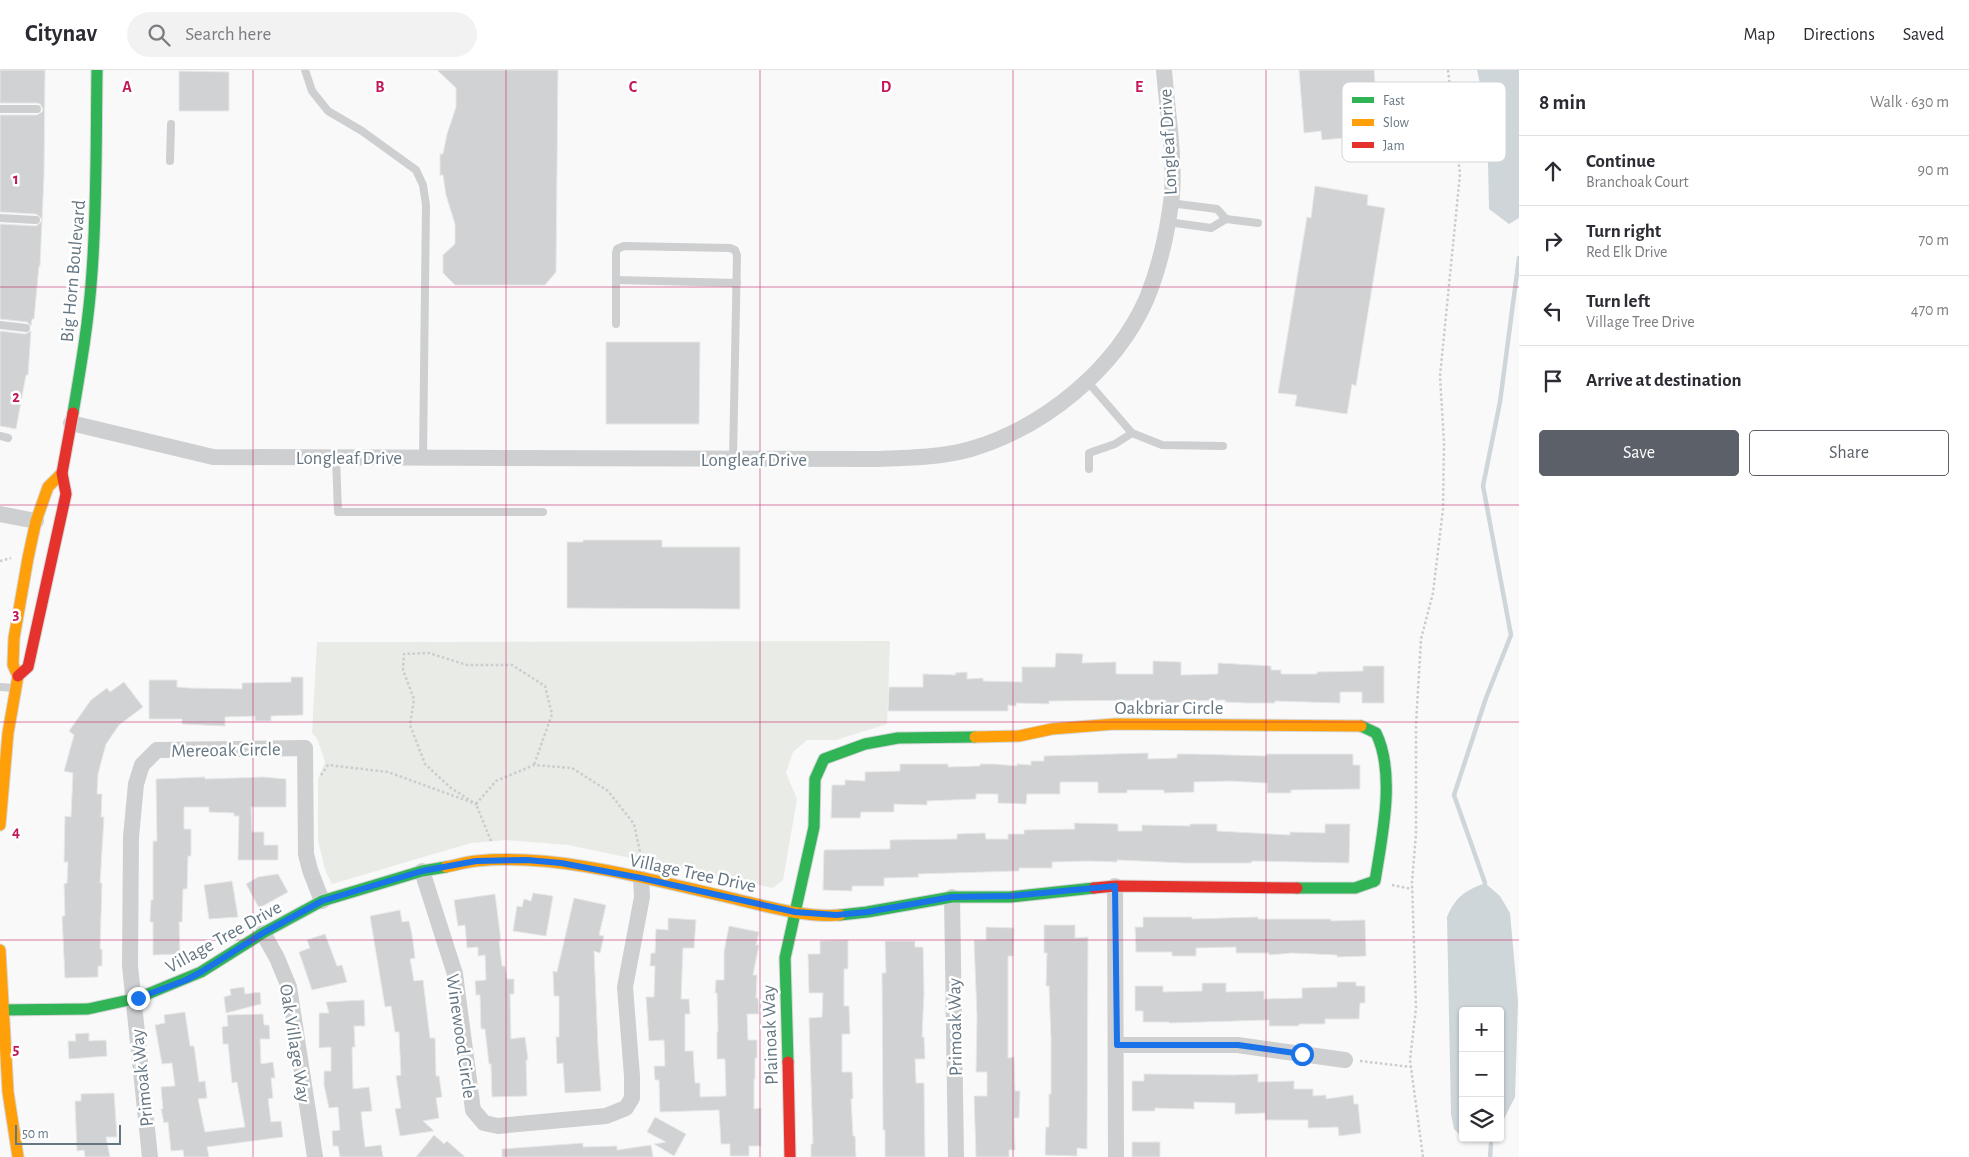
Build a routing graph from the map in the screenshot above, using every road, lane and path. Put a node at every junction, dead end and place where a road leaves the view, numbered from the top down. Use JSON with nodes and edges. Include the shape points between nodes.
{"nodes":[{"id":1,"x":97,"y":70,"type":"edge"},
{"id":2,"x":305,"y":70,"type":"edge"},
{"id":3,"x":1164,"y":70,"type":"edge"},
{"id":4,"x":0,"y":109,"type":"edge"},
{"id":5,"x":37,"y":109,"type":"dead end"},
{"id":6,"x":171,"y":124,"type":"dead end"},
{"id":7,"x":170,"y":160,"type":"dead end"},
{"id":8,"x":1459,"y":162,"type":"edge"},
{"id":9,"x":1170,"y":203,"type":"junction"},
{"id":10,"x":0,"y":218,"type":"edge"},
{"id":11,"x":1226,"y":219,"type":"junction"},
{"id":12,"x":36,"y":220,"type":"dead end"},
{"id":13,"x":1168,"y":222,"type":"junction"},
{"id":14,"x":1258,"y":223,"type":"dead end"},
{"id":15,"x":616,"y":280,"type":"junction"},
{"id":16,"x":737,"y":283,"type":"junction"},
{"id":17,"x":0,"y":324,"type":"edge"},
{"id":18,"x":616,"y":324,"type":"dead end"},
{"id":19,"x":26,"y":328,"type":"dead end"},
{"id":20,"x":1087,"y":381,"type":"junction"},
{"id":21,"x":71,"y":423,"type":"junction"},
{"id":22,"x":1132,"y":433,"type":"junction"},
{"id":23,"x":1223,"y":446,"type":"dead end"},
{"id":24,"x":336,"y":457,"type":"junction"},
{"id":25,"x":423,"y":458,"type":"junction"},
{"id":26,"x":733,"y":459,"type":"junction"},
{"id":27,"x":1090,"y":469,"type":"dead end"},
{"id":28,"x":62,"y":473,"type":"junction"},
{"id":29,"x":543,"y":512,"type":"dead end"},
{"id":30,"x":0,"y":514,"type":"edge"},
{"id":31,"x":36,"y":521,"type":"junction"},
{"id":32,"x":38,"y":620,"type":"junction"},
{"id":33,"x":18,"y":676,"type":"junction"},
{"id":34,"x":0,"y":688,"type":"edge"},
{"id":35,"x":17,"y":688,"type":"junction"},
{"id":36,"x":534,"y":765,"type":"junction"},
{"id":37,"x":318,"y":779,"type":"dead end"},
{"id":38,"x":1,"y":798,"type":"edge"},
{"id":39,"x":476,"y":804,"type":"junction"},
{"id":40,"x":0,"y":825,"type":"edge"},
{"id":41,"x":491,"y":841,"type":"dead end"},
{"id":42,"x":639,"y":860,"type":"dead end"},
{"id":43,"x":422,"y":871,"type":"junction"},
{"id":44,"x":641,"y":878,"type":"junction"},
{"id":45,"x":1115,"y":886,"type":"junction"},
{"id":46,"x":1229,"y":887,"type":"joint"},
{"id":47,"x":952,"y":897,"type":"junction"},
{"id":48,"x":322,"y":901,"type":"junction"},
{"id":49,"x":795,"y":912,"type":"junction"},
{"id":50,"x":263,"y":933,"type":"junction"},
{"id":51,"x":0,"y":950,"type":"edge"},
{"id":52,"x":133,"y":998,"type":"junction"},
{"id":53,"x":1,"y":1010,"type":"edge"},
{"id":54,"x":1117,"y":1045,"type":"junction"},
{"id":55,"x":1345,"y":1060,"type":"joint"},
{"id":56,"x":1411,"y":1067,"type":"junction"},
{"id":57,"x":18,"y":1157,"type":"edge"},
{"id":58,"x":150,"y":1157,"type":"edge"},
{"id":59,"x":315,"y":1157,"type":"edge"},
{"id":60,"x":790,"y":1157,"type":"edge"},
{"id":61,"x":956,"y":1157,"type":"edge"},
{"id":62,"x":1116,"y":1157,"type":"edge"},
{"id":63,"x":1423,"y":1157,"type":"edge"}],
"edges":[{"from":1,"to":21,"type":"street","name":"Big Horn Boulevard","via":[[92,275]]},
{"from":2,"to":25,"type":"lane","via":[[312,90],[328,111],[416,170],[423,185],[426,205]]},
{"from":3,"to":9,"type":"street","name":"Longleaf Drive","via":[[1172,169]]},
{"from":4,"to":5,"type":"lane"},
{"from":6,"to":7,"type":"lane"},
{"from":8,"to":56,"type":"path","via":[[1440,376],[1443,509],[1433,593],[1420,639],[1412,882],[1416,1008]]},
{"from":9,"to":11,"type":"lane","via":[[1217,209]]},
{"from":9,"to":13,"type":"street","name":"Longleaf Drive"},
{"from":10,"to":12,"type":"lane"},
{"from":11,"to":13,"type":"lane","via":[[1211,228]]},
{"from":11,"to":14,"type":"lane"},
{"from":13,"to":20,"type":"street","name":"Longleaf Drive","via":[[1147,298],[1121,342]]},
{"from":15,"to":16,"type":"lane"},
{"from":15,"to":16,"type":"lane","via":[[616,254],[624,246],[720,247],[735,250]]},
{"from":15,"to":18,"type":"lane"},
{"from":16,"to":26,"type":"lane"},
{"from":17,"to":19,"type":"lane"},
{"from":20,"to":22,"type":"lane"},
{"from":20,"to":26,"type":"street","name":"Longleaf Drive","via":[[1025,426],[970,449],[935,456],[873,459]]},
{"from":21,"to":24,"type":"street","name":"Longleaf Drive","via":[[213,456]]},
{"from":21,"to":28,"type":"street","name":"Big Horn Boulevard"},
{"from":22,"to":23,"type":"lane","via":[[1162,445]]},
{"from":22,"to":27,"type":"lane","via":[[1115,444],[1089,452]]},
{"from":24,"to":25,"type":"street","name":"Longleaf Drive"},
{"from":24,"to":29,"type":"lane","via":[[338,512]]},
{"from":25,"to":26,"type":"street","name":"Longleaf Drive"},
{"from":28,"to":31,"type":"street","name":"Big Horn Boulevard","via":[[48,487]]},
{"from":28,"to":32,"type":"street","name":"Big Horn Boulevard","via":[[66,494]]},
{"from":30,"to":31,"type":"street"},
{"from":31,"to":32,"type":"street","via":[[44,527],[46,534],[33,601]]},
{"from":31,"to":33,"type":"street","name":"Big Horn Boulevard","via":[[14,638],[13,665]]},
{"from":32,"to":33,"type":"street","name":"Big Horn Boulevard","via":[[28,667]]},
{"from":33,"to":35,"type":"street","name":"Big Horn Boulevard"},
{"from":34,"to":35,"type":"lane"},
{"from":35,"to":38,"type":"street","name":"Big Horn Boulevard"},
{"from":36,"to":39,"type":"path","via":[[496,781]]},
{"from":36,"to":39,"type":"path","via":[[552,714],[545,686],[512,665],[467,665],[429,653],[404,654],[403,670],[414,700],[410,725],[425,764],[451,788]]},
{"from":36,"to":42,"type":"path","via":[[572,768],[608,791],[634,824]]},
{"from":37,"to":39,"type":"path","via":[[328,765],[388,772]]},
{"from":38,"to":40,"type":"street","name":"Big Horn Boulevard"},
{"from":39,"to":41,"type":"path"},
{"from":43,"to":44,"type":"street","name":"Village Tree Drive","via":[[476,861],[527,860]]},
{"from":43,"to":44,"type":"street","name":"Winewood Circle","via":[[455,974],[473,1110],[484,1123],[498,1126],[606,1116],[626,1108],[632,1098],[625,987],[642,897]]},
{"from":43,"to":48,"type":"street","name":"Village Tree Drive"},
{"from":44,"to":49,"type":"street","name":"Village Tree Drive"},
{"from":45,"to":46,"type":"street","name":"Village Tree Drive"},
{"from":45,"to":47,"type":"street","name":"Village Tree Drive","via":[[1010,896]]},
{"from":45,"to":54,"type":"street"},
{"from":46,"to":49,"type":"street","name":"Oakbriar Circle","via":[[1355,888],[1375,881],[1385,802],[1384,748],[1375,732],[1351,725],[1115,724],[1052,729],[1019,736],[898,738],[865,744],[824,759],[815,779],[816,812]]},
{"from":47,"to":49,"type":"street","name":"Village Tree Drive","via":[[836,915]]},
{"from":47,"to":61,"type":"street","name":"Primoak Way"},
{"from":48,"to":50,"type":"street","name":"Village Tree Drive"},
{"from":48,"to":52,"type":"street","name":"Mereoak Circle","via":[[306,854],[305,748],[156,750],[142,765],[136,784],[131,837],[130,966]]},
{"from":49,"to":60,"type":"street","name":"Plainoak Way","via":[[784,975]]},
{"from":50,"to":52,"type":"street","name":"Village Tree Drive","via":[[186,980]]},
{"from":50,"to":59,"type":"street","name":"Oak Village Way","via":[[289,987]]},
{"from":51,"to":53,"type":"street"},
{"from":52,"to":53,"type":"street","name":"Village Tree Drive","via":[[88,1009]]},
{"from":52,"to":58,"type":"street","name":"Primoak Way"},
{"from":53,"to":57,"type":"street"},
{"from":54,"to":55,"type":"street","via":[[1238,1045]]},
{"from":54,"to":62,"type":"street"},
{"from":55,"to":56,"type":"path"},
{"from":56,"to":63,"type":"path"}]}
